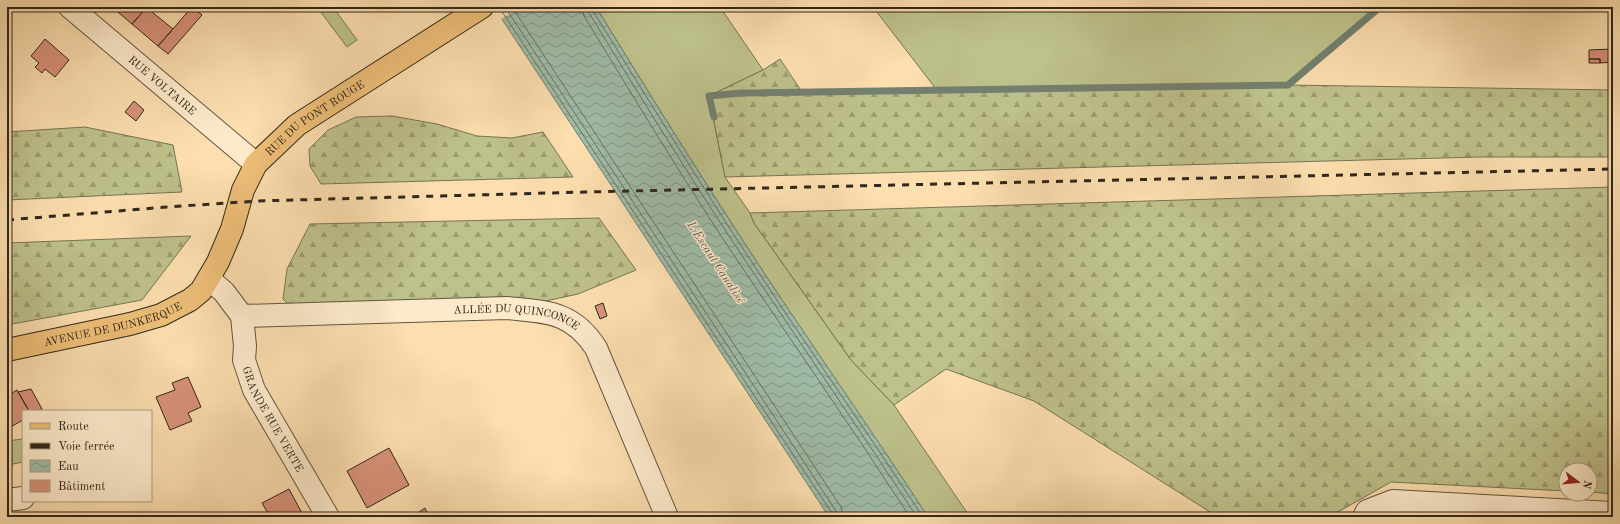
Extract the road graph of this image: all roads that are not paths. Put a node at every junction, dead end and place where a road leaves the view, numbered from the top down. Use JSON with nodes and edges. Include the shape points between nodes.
{"nodes":[{"id":1,"x":70,"y":7,"type":"edge"},
{"id":2,"x":474,"y":12,"type":"edge"},
{"id":3,"x":256,"y":164,"type":"junction"},
{"id":4,"x":209,"y":279,"type":"junction"},
{"id":5,"x":242,"y":316,"type":"junction"},
{"id":6,"x":7,"y":350,"type":"edge"},
{"id":7,"x":22,"y":498,"type":"edge"},
{"id":8,"x":7,"y":500,"type":"edge"},
{"id":9,"x":1613,"y":513,"type":"edge"},
{"id":10,"x":328,"y":517,"type":"edge"},
{"id":11,"x":667,"y":517,"type":"edge"},
{"id":12,"x":1364,"y":517,"type":"edge"}],
"edges":[{"from":1,"to":3,"type":"street","name":"RUE VOLTAIRE"},
{"from":2,"to":3,"type":"main road","name":"RUE DU PONT ROUGE","via":[[297,125]]},
{"from":3,"to":4,"type":"main road","name":"RUE DU PONT ROUGE","via":[[243,190],[232,229]]},
{"from":4,"to":5,"type":"street","via":[[224,292]]},
{"from":4,"to":6,"type":"main road","name":"AVENUE DE DUNKERQUE","via":[[190,300],[161,315]]},
{"from":5,"to":10,"type":"street","name":"GRANDE RUE VERTE","via":[[244,360],[254,390]]},
{"from":5,"to":11,"type":"street","name":"ALLÉE DU QUINCONCE","via":[[507,308],[545,312],[561,317],[587,334],[596,348]]},
{"from":7,"to":8,"type":"street"},
{"from":9,"to":12,"type":"street","via":[[1393,501],[1367,511]]}]}
